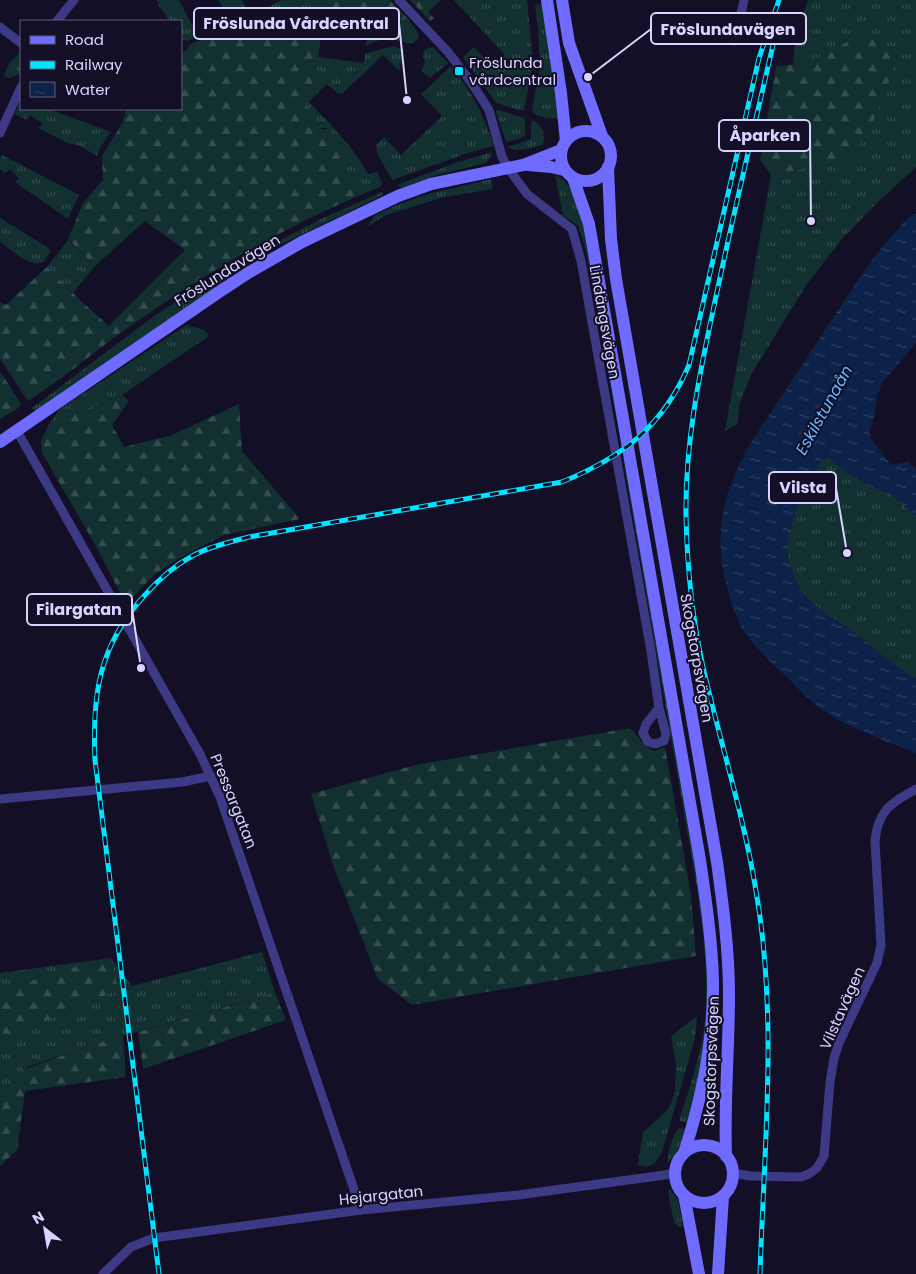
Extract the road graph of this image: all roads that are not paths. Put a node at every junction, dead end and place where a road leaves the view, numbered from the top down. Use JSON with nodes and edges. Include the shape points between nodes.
{"nodes":[{"id":1,"x":74,"y":0,"type":"edge"},
{"id":2,"x":399,"y":0,"type":"edge"},
{"id":3,"x":546,"y":0,"type":"edge"},
{"id":4,"x":562,"y":0,"type":"edge"},
{"id":5,"x":744,"y":0,"type":"edge"},
{"id":6,"x":59,"y":20,"type":"edge"},
{"id":7,"x":0,"y":27,"type":"edge"},
{"id":8,"x":20,"y":41,"type":"edge"},
{"id":9,"x":735,"y":41,"type":"dead end"},
{"id":10,"x":20,"y":89,"type":"edge"},
{"id":11,"x":0,"y":133,"type":"edge"},
{"id":12,"x":602,"y":136,"type":"junction"},
{"id":13,"x":563,"y":145,"type":"junction"},
{"id":14,"x":523,"y":165,"type":"junction"},
{"id":15,"x":608,"y":167,"type":"junction"},
{"id":16,"x":508,"y":168,"type":"junction"},
{"id":17,"x":569,"y":174,"type":"junction"},
{"id":18,"x":17,"y":431,"type":"junction"},
{"id":19,"x":0,"y":442,"type":"edge"},
{"id":20,"x":659,"y":708,"type":"dead end"},
{"id":21,"x":211,"y":776,"type":"junction"},
{"id":22,"x":916,"y":788,"type":"edge"},
{"id":23,"x":0,"y":799,"type":"edge"},
{"id":24,"x":684,"y":1153,"type":"junction"},
{"id":25,"x":726,"y":1156,"type":"junction"},
{"id":26,"x":675,"y":1172,"type":"junction"},
{"id":27,"x":733,"y":1173,"type":"junction"},
{"id":28,"x":684,"y":1195,"type":"junction"},
{"id":29,"x":723,"y":1196,"type":"junction"},
{"id":30,"x":361,"y":1210,"type":"junction"},
{"id":31,"x":103,"y":1274,"type":"edge"},
{"id":32,"x":699,"y":1274,"type":"edge"},
{"id":33,"x":718,"y":1274,"type":"edge"}],
"edges":[{"from":1,"to":6,"type":"street"},
{"from":2,"to":16,"type":"street","name":"Lindängsvägen","via":[[448,52],[471,82],[489,110]]},
{"from":3,"to":13,"type":"main road","via":[[561,93]]},
{"from":4,"to":12,"type":"main road","via":[[569,43]]},
{"from":5,"to":9,"type":"street"},
{"from":7,"to":8,"type":"street"},
{"from":10,"to":11,"type":"street"},
{"from":12,"to":13,"type":"main road","via":[[592,131],[581,131]]},
{"from":12,"to":15,"type":"main road","via":[[611,153]]},
{"from":13,"to":14,"type":"main road","name":"Fröslundavägen"},
{"from":13,"to":17,"type":"main road","via":[[561,162]]},
{"from":14,"to":16,"type":"main road","name":"Fröslundavägen"},
{"from":14,"to":17,"type":"main road","name":"Fröslundavägen","via":[[551,167]]},
{"from":15,"to":17,"type":"main road","via":[[594,180],[583,181]]},
{"from":15,"to":25,"type":"main road","name":"Skogstorpsvägen","via":[[616,279],[726,929],[729,994]]},
{"from":16,"to":18,"type":"main road","name":"Fröslundavägen","via":[[431,184],[398,196],[302,242],[197,306]]},
{"from":16,"to":20,"type":"street","name":"Lindängsvägen","via":[[527,194],[572,229],[576,242]]},
{"from":17,"to":24,"type":"main road","name":"Skogstorpsvägen","via":[[589,224],[710,933],[713,982],[709,1049],[692,1131]]},
{"from":18,"to":19,"type":"main road","name":"Fröslundavägen"},
{"from":18,"to":21,"type":"street","name":"Pressargatan"},
{"from":21,"to":23,"type":"street","via":[[182,782]]},
{"from":21,"to":30,"type":"street","name":"Pressargatan","via":[[240,852]]},
{"from":22,"to":27,"type":"street","name":"Vilstavägen","via":[[893,803],[876,827],[881,945],[877,963],[834,1058],[824,1156],[817,1168],[801,1177]]},
{"from":24,"to":25,"type":"main road","via":[[703,1145],[718,1149]]},
{"from":24,"to":26,"type":"main road"},
{"from":25,"to":27,"type":"main road"},
{"from":26,"to":28,"type":"main road","via":[[676,1184]]},
{"from":26,"to":30,"type":"street","name":"Hejargatan","via":[[518,1195]]},
{"from":27,"to":29,"type":"main road"},
{"from":28,"to":29,"type":"main road","via":[[704,1203]]},
{"from":28,"to":32,"type":"main road"},
{"from":29,"to":33,"type":"main road"},
{"from":30,"to":31,"type":"street","name":"Hejargatan","via":[[154,1238],[131,1247]]}]}
